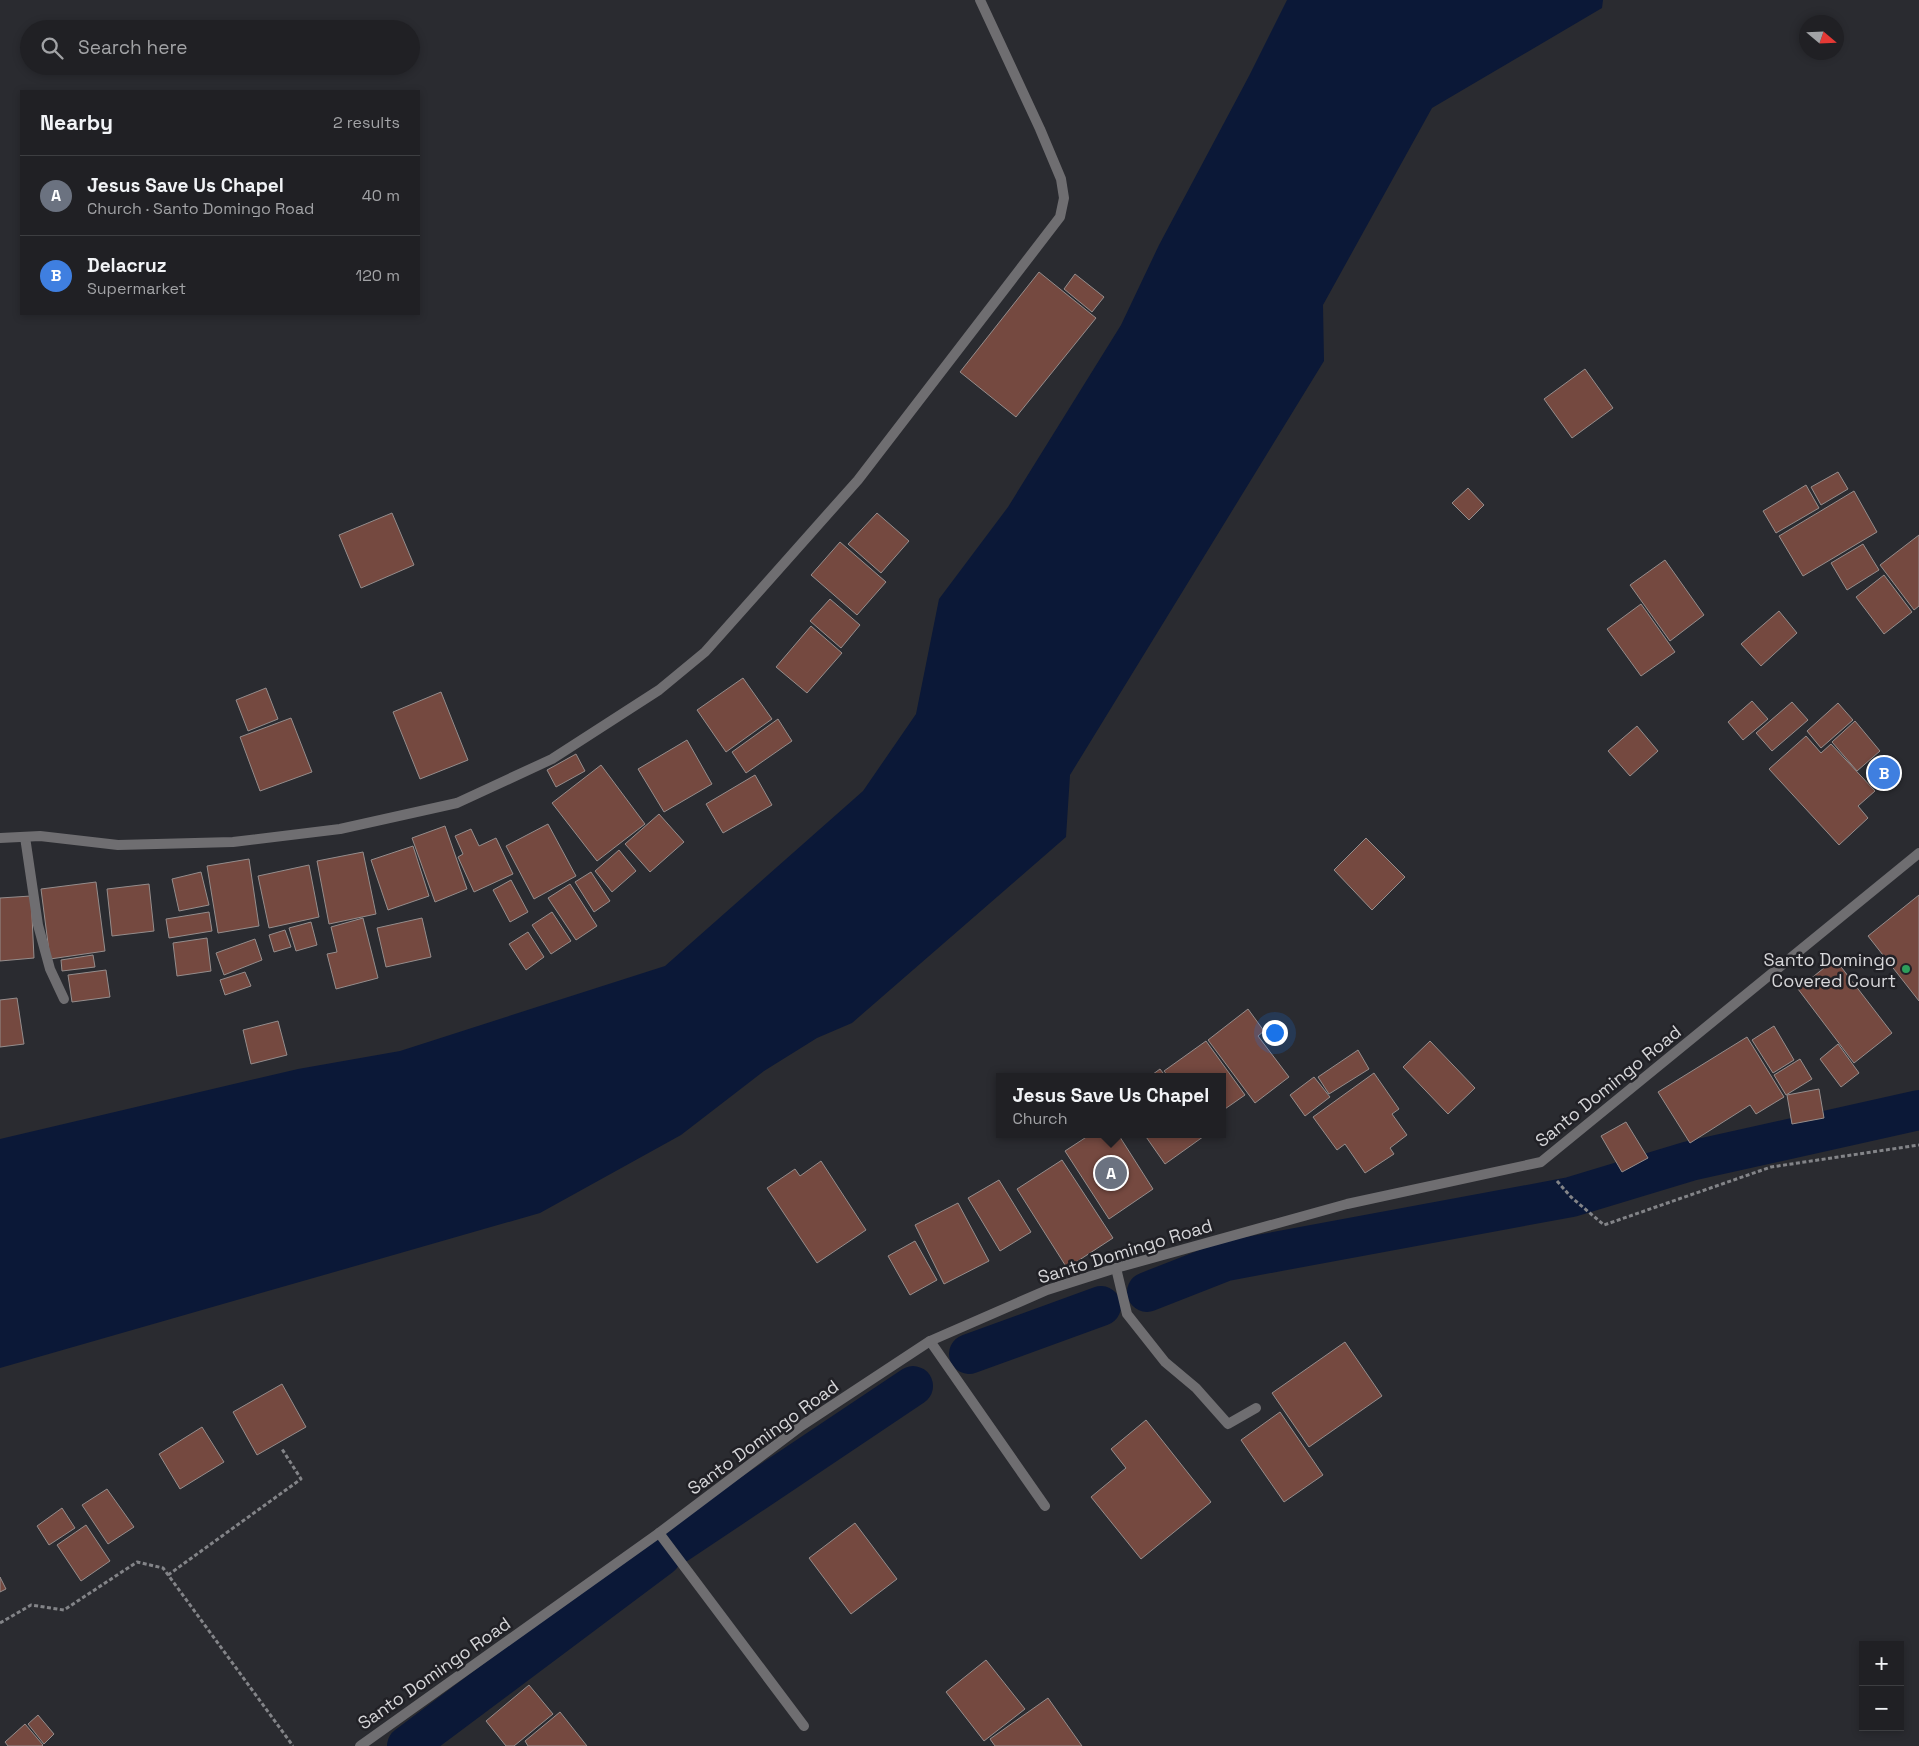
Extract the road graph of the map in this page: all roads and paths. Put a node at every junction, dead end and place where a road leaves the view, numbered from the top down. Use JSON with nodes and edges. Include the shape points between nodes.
{"nodes":[{"id":1,"x":980,"y":0,"type":"edge"},
{"id":2,"x":25,"y":837,"type":"junction"},
{"id":3,"x":0,"y":838,"type":"edge"},
{"id":4,"x":1919,"y":853,"type":"edge"},
{"id":5,"x":64,"y":999,"type":"dead end"},
{"id":6,"x":1919,"y":1145,"type":"edge"},
{"id":7,"x":1541,"y":1162,"type":"junction"},
{"id":8,"x":1116,"y":1268,"type":"junction"},
{"id":9,"x":930,"y":1341,"type":"junction"},
{"id":10,"x":1256,"y":1408,"type":"dead end"},
{"id":11,"x":282,"y":1449,"type":"dead end"},
{"id":12,"x":1045,"y":1506,"type":"dead end"},
{"id":13,"x":659,"y":1533,"type":"junction"},
{"id":14,"x":168,"y":1575,"type":"junction"},
{"id":15,"x":0,"y":1623,"type":"edge"},
{"id":16,"x":804,"y":1726,"type":"dead end"},
{"id":17,"x":293,"y":1746,"type":"edge"},
{"id":18,"x":360,"y":1746,"type":"edge"}],
"edges":[{"from":1,"to":2,"type":"street","via":[[1061,179],[1064,198],[1060,217],[858,480],[705,652],[659,690],[552,758],[458,803],[340,829],[233,842],[118,845]]},
{"from":2,"to":3,"type":"street"},
{"from":2,"to":5,"type":"street","via":[[38,925],[50,969]]},
{"from":4,"to":7,"type":"street","name":"Santo Domingo Road"},
{"from":6,"to":7,"type":"path","via":[[1771,1167],[1604,1225],[1571,1198]]},
{"from":7,"to":8,"type":"street","name":"Santo Domingo Road","via":[[1347,1204]]},
{"from":8,"to":9,"type":"street","name":"Santo Domingo Road","via":[[1047,1290]]},
{"from":8,"to":10,"type":"street","via":[[1127,1314],[1165,1362],[1196,1388],[1228,1424]]},
{"from":9,"to":12,"type":"street"},
{"from":9,"to":13,"type":"street","name":"Santo Domingo Road","via":[[801,1426]]},
{"from":11,"to":14,"type":"path","via":[[300,1479]]},
{"from":13,"to":16,"type":"street"},
{"from":13,"to":18,"type":"street","name":"Santo Domingo Road"},
{"from":14,"to":15,"type":"path","via":[[163,1568],[137,1562],[64,1610],[31,1605]]},
{"from":14,"to":17,"type":"path"}]}
